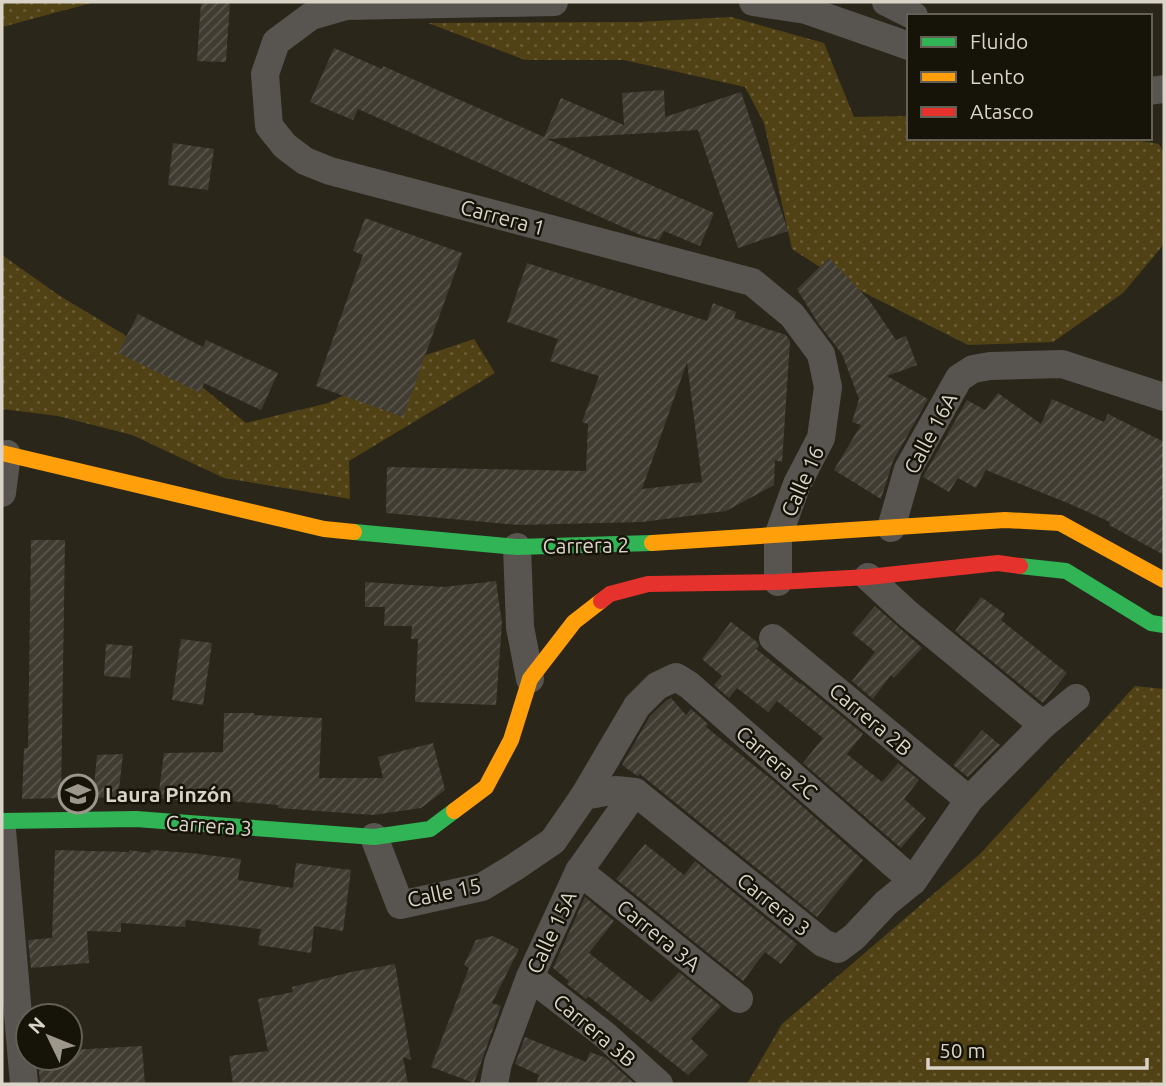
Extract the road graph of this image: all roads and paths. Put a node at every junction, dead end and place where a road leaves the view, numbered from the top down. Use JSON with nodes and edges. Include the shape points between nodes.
{"nodes":[{"id":1,"x":554,"y":2,"type":"edge"},
{"id":2,"x":753,"y":2,"type":"edge"},
{"id":3,"x":886,"y":2,"type":"edge"},
{"id":4,"x":910,"y":14,"type":"edge"},
{"id":5,"x":907,"y":45,"type":"edge"},
{"id":6,"x":752,"y":282,"type":"joint"},
{"id":7,"x":1164,"y":397,"type":"edge"},
{"id":8,"x":4,"y":453,"type":"edge"},
{"id":9,"x":2,"y":493,"type":"edge"},
{"id":10,"x":891,"y":528,"type":"junction"},
{"id":11,"x":778,"y":536,"type":"junction"},
{"id":12,"x":517,"y":547,"type":"junction"},
{"id":13,"x":868,"y":577,"type":"junction"},
{"id":14,"x":1164,"y":580,"type":"edge"},
{"id":15,"x":778,"y":582,"type":"junction"},
{"id":16,"x":1164,"y":625,"type":"edge"},
{"id":17,"x":773,"y":638,"type":"dead end"},
{"id":18,"x":530,"y":679,"type":"junction"},
{"id":19,"x":1076,"y":698,"type":"dead end"},
{"id":20,"x":638,"y":706,"type":"joint"},
{"id":21,"x":1043,"y":725,"type":"junction"},
{"id":22,"x":635,"y":792,"type":"junction"},
{"id":23,"x":584,"y":796,"type":"junction"},
{"id":24,"x":969,"y":800,"type":"junction"},
{"id":25,"x":2,"y":821,"type":"edge"},
{"id":26,"x":2,"y":830,"type":"edge"},
{"id":27,"x":374,"y":837,"type":"junction"},
{"id":28,"x":579,"y":871,"type":"junction"},
{"id":29,"x":913,"y":881,"type":"junction"},
{"id":30,"x":530,"y":977,"type":"junction"},
{"id":31,"x":739,"y":999,"type":"dead end"},
{"id":32,"x":24,"y":1084,"type":"edge"},
{"id":33,"x":494,"y":1084,"type":"edge"},
{"id":34,"x":659,"y":1084,"type":"edge"}],
"edges":[{"from":1,"to":6,"type":"street","name":"Carrera 1","via":[[346,6],[311,16],[276,42],[265,74],[269,125],[285,146],[330,171]]},
{"from":2,"to":5,"type":"street","via":[[806,10]]},
{"from":3,"to":4,"type":"street"},
{"from":6,"to":11,"type":"street","name":"Calle 16","via":[[792,315],[821,354],[828,387],[821,438]]},
{"from":7,"to":10,"type":"street","name":"Calle 16A","via":[[1062,364],[972,369],[959,378],[908,469]]},
{"from":8,"to":9,"type":"street"},
{"from":8,"to":12,"type":"main road","name":"Carrera 2","via":[[324,529]]},
{"from":10,"to":11,"type":"main road","name":"Carrera 2"},
{"from":10,"to":14,"type":"main road","name":"Carrera 2","via":[[1005,520],[1060,523]]},
{"from":11,"to":12,"type":"main road","name":"Carrera 2"},
{"from":11,"to":15,"type":"street","name":"Calle 16"},
{"from":12,"to":18,"type":"street","via":[[520,626]]},
{"from":13,"to":15,"type":"main road","name":"Carrera 2"},
{"from":13,"to":16,"type":"main road","name":"Carrera 2","via":[[998,563],[1066,571],[1151,623]]},
{"from":13,"to":21,"type":"street"},
{"from":15,"to":18,"type":"main road","name":"Carrera 2","via":[[648,584],[610,594],[575,622]]},
{"from":17,"to":24,"type":"street","name":"Carrera 2B"},
{"from":18,"to":27,"type":"main road","via":[[511,740],[486,787],[430,829]]},
{"from":19,"to":21,"type":"street"},
{"from":20,"to":23,"type":"street","name":"Calle 15"},
{"from":20,"to":29,"type":"street","name":"Carrera 2C","via":[[657,686],[676,677],[689,685]]},
{"from":21,"to":24,"type":"street"},
{"from":22,"to":23,"type":"street","via":[[615,790]]},
{"from":22,"to":28,"type":"street","name":"Calle 15A"},
{"from":22,"to":29,"type":"street","name":"Carrera 3","via":[[823,943],[838,949]]},
{"from":23,"to":27,"type":"street","name":"Calle 15","via":[[553,841],[482,887],[400,905]]},
{"from":24,"to":29,"type":"street"},
{"from":25,"to":27,"type":"main road","name":"Carrera 3","via":[[136,819]]},
{"from":26,"to":32,"type":"street"},
{"from":28,"to":30,"type":"street","name":"Calle 15A"},
{"from":28,"to":31,"type":"street","name":"Carrera 3A"},
{"from":30,"to":33,"type":"street","name":"Calle 15A"},
{"from":30,"to":34,"type":"street","name":"Carrera 3B"}]}
